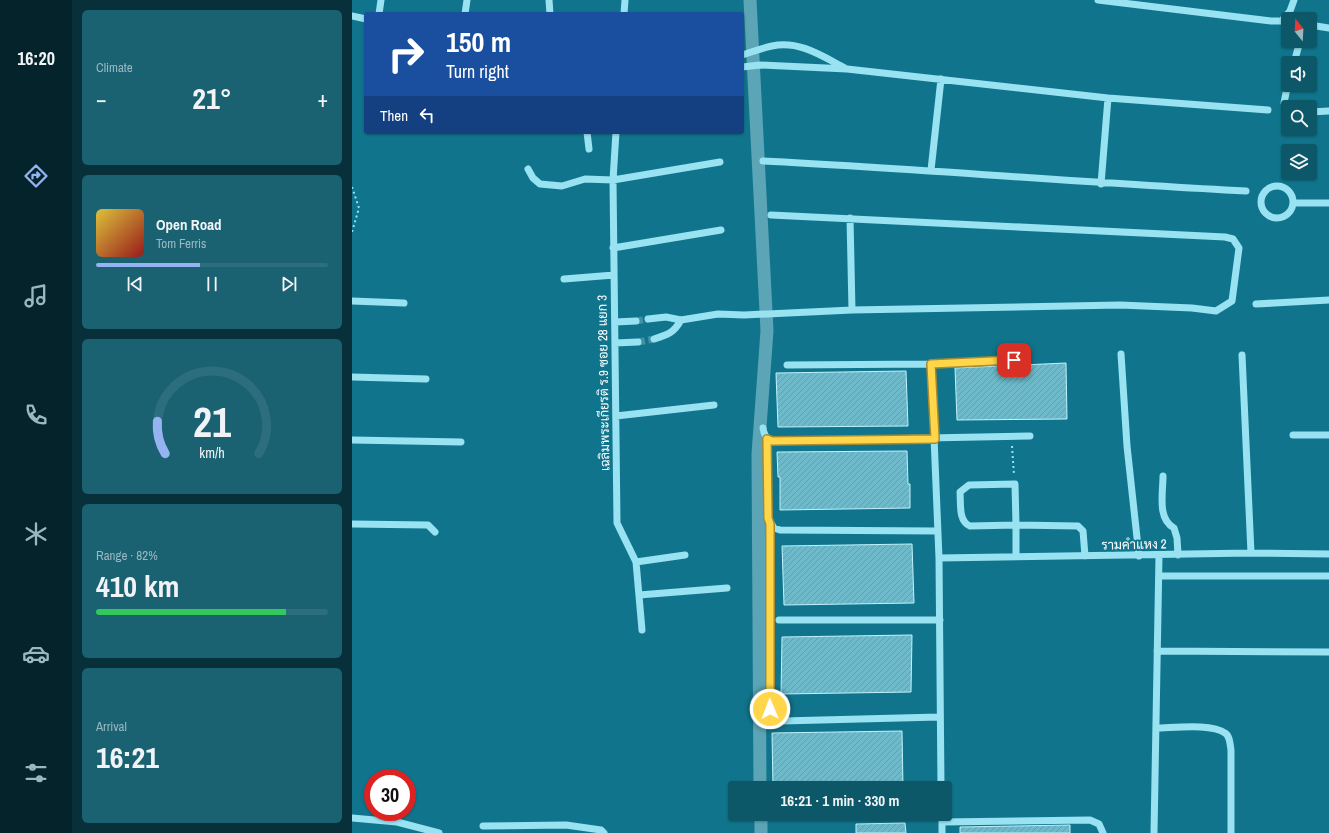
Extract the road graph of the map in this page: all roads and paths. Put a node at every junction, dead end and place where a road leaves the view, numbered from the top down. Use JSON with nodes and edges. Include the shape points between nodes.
{"nodes":[{"id":1,"x":381,"y":0,"type":"edge"},
{"id":2,"x":467,"y":0,"type":"edge"},
{"id":3,"x":548,"y":0,"type":"edge"},
{"id":4,"x":625,"y":0,"type":"edge"},
{"id":5,"x":1098,"y":0,"type":"edge"},
{"id":6,"x":1294,"y":0,"type":"edge"},
{"id":7,"x":379,"y":12,"type":"edge"},
{"id":8,"x":465,"y":12,"type":"edge"},
{"id":9,"x":550,"y":12,"type":"edge"},
{"id":10,"x":624,"y":12,"type":"edge"},
{"id":11,"x":1289,"y":12,"type":"edge"},
{"id":12,"x":352,"y":16,"type":"edge"},
{"id":13,"x":364,"y":19,"type":"edge"},
{"id":14,"x":1281,"y":20,"type":"edge"},
{"id":15,"x":1317,"y":26,"type":"edge"},
{"id":16,"x":1329,"y":28,"type":"edge"},
{"id":17,"x":744,"y":54,"type":"edge"},
{"id":18,"x":744,"y":67,"type":"edge"},
{"id":19,"x":847,"y":69,"type":"junction"},
{"id":20,"x":941,"y":79,"type":"junction"},
{"id":21,"x":1108,"y":98,"type":"junction"},
{"id":22,"x":1268,"y":110,"type":"dead end"},
{"id":23,"x":1329,"y":111,"type":"edge"},
{"id":24,"x":1317,"y":112,"type":"edge"},
{"id":25,"x":587,"y":134,"type":"edge"},
{"id":26,"x":616,"y":134,"type":"edge"},
{"id":27,"x":590,"y":149,"type":"dead end"},
{"id":28,"x":763,"y":161,"type":"dead end"},
{"id":29,"x":720,"y":162,"type":"dead end"},
{"id":30,"x":528,"y":169,"type":"dead end"},
{"id":31,"x":931,"y":170,"type":"junction"},
{"id":32,"x":613,"y":180,"type":"junction"},
{"id":33,"x":1101,"y":184,"type":"junction"},
{"id":34,"x":352,"y":187,"type":"edge"},
{"id":35,"x":1246,"y":191,"type":"dead end"},
{"id":36,"x":1293,"y":203,"type":"junction"},
{"id":37,"x":1329,"y":203,"type":"edge"},
{"id":38,"x":771,"y":215,"type":"dead end"},
{"id":39,"x":850,"y":218,"type":"junction"},
{"id":40,"x":721,"y":230,"type":"dead end"},
{"id":41,"x":352,"y":232,"type":"edge"},
{"id":42,"x":613,"y":248,"type":"junction"},
{"id":43,"x":614,"y":275,"type":"junction"},
{"id":44,"x":564,"y":278,"type":"dead end"},
{"id":45,"x":1329,"y":300,"type":"edge"},
{"id":46,"x":352,"y":301,"type":"edge"},
{"id":47,"x":404,"y":303,"type":"dead end"},
{"id":48,"x":1256,"y":304,"type":"dead end"},
{"id":49,"x":852,"y":310,"type":"junction"},
{"id":50,"x":648,"y":319,"type":"tunnel mouth"},
{"id":51,"x":681,"y":320,"type":"junction"},
{"id":52,"x":636,"y":321,"type":"tunnel mouth"},
{"id":53,"x":614,"y":322,"type":"junction"},
{"id":54,"x":654,"y":339,"type":"tunnel mouth"},
{"id":55,"x":638,"y":342,"type":"tunnel mouth"},
{"id":56,"x":615,"y":343,"type":"junction"},
{"id":57,"x":1121,"y":354,"type":"dead end"},
{"id":58,"x":1242,"y":355,"type":"dead end"},
{"id":59,"x":1014,"y":360,"type":"dead end"},
{"id":60,"x":931,"y":364,"type":"junction"},
{"id":61,"x":787,"y":365,"type":"dead end"},
{"id":62,"x":352,"y":378,"type":"edge"},
{"id":63,"x":426,"y":379,"type":"dead end"},
{"id":64,"x":714,"y":405,"type":"dead end"},
{"id":65,"x":616,"y":416,"type":"junction"},
{"id":66,"x":763,"y":428,"type":"dead end"},
{"id":67,"x":1293,"y":435,"type":"dead end"},
{"id":68,"x":1329,"y":435,"type":"edge"},
{"id":69,"x":1011,"y":436,"type":"junction"},
{"id":70,"x":1030,"y":436,"type":"dead end"},
{"id":71,"x":767,"y":439,"type":"junction"},
{"id":72,"x":935,"y":439,"type":"junction"},
{"id":73,"x":352,"y":440,"type":"edge"},
{"id":74,"x":461,"y":442,"type":"dead end"},
{"id":75,"x":1014,"y":466,"type":"dead end"},
{"id":76,"x":1163,"y":476,"type":"dead end"},
{"id":77,"x":352,"y":524,"type":"edge"},
{"id":78,"x":770,"y":524,"type":"junction"},
{"id":79,"x":1016,"y":525,"type":"junction"},
{"id":80,"x":937,"y":531,"type":"junction"},
{"id":81,"x":435,"y":532,"type":"dead end"},
{"id":82,"x":1251,"y":553,"type":"junction"},
{"id":83,"x":1329,"y":554,"type":"edge"},
{"id":84,"x":685,"y":555,"type":"dead end"},
{"id":85,"x":1178,"y":555,"type":"junction"},
{"id":86,"x":1085,"y":556,"type":"junction"},
{"id":87,"x":1139,"y":556,"type":"junction"},
{"id":88,"x":1159,"y":556,"type":"junction"},
{"id":89,"x":1016,"y":557,"type":"junction"},
{"id":90,"x":939,"y":558,"type":"junction"},
{"id":91,"x":636,"y":562,"type":"junction"},
{"id":92,"x":1159,"y":576,"type":"junction"},
{"id":93,"x":1329,"y":576,"type":"edge"},
{"id":94,"x":727,"y":588,"type":"dead end"},
{"id":95,"x":639,"y":595,"type":"junction"},
{"id":96,"x":779,"y":620,"type":"dead end"},
{"id":97,"x":940,"y":620,"type":"junction"},
{"id":98,"x":642,"y":630,"type":"dead end"},
{"id":99,"x":1157,"y":651,"type":"junction"},
{"id":100,"x":1329,"y":652,"type":"edge"},
{"id":101,"x":939,"y":717,"type":"junction"},
{"id":102,"x":1156,"y":728,"type":"junction"},
{"id":103,"x":941,"y":781,"type":"edge"},
{"id":104,"x":352,"y":818,"type":"edge"},
{"id":105,"x":942,"y":822,"type":"joint"},
{"id":106,"x":483,"y":826,"type":"dead end"},
{"id":107,"x":439,"y":833,"type":"edge"},
{"id":108,"x":604,"y":833,"type":"edge"},
{"id":109,"x":942,"y":833,"type":"edge"},
{"id":110,"x":1103,"y":833,"type":"edge"},
{"id":111,"x":1154,"y":833,"type":"edge"},
{"id":112,"x":1231,"y":833,"type":"edge"}],
"edges":[{"from":1,"to":7,"type":"street"},
{"from":2,"to":8,"type":"street"},
{"from":3,"to":9,"type":"street"},
{"from":4,"to":10,"type":"street"},
{"from":5,"to":14,"type":"street"},
{"from":6,"to":11,"type":"street"},
{"from":12,"to":13,"type":"street"},
{"from":15,"to":16,"type":"street"},
{"from":17,"to":19,"type":"street","via":[[771,46],[788,44],[816,52]]},
{"from":18,"to":19,"type":"street","via":[[760,65]]},
{"from":19,"to":20,"type":"street"},
{"from":20,"to":21,"type":"street"},
{"from":20,"to":31,"type":"street"},
{"from":21,"to":22,"type":"street"},
{"from":21,"to":33,"type":"street"},
{"from":23,"to":24,"type":"street"},
{"from":25,"to":27,"type":"street"},
{"from":26,"to":32,"type":"street","name":"เฉลิมพระเกียรติ ร.9 ซอย 28 แยก 3"},
{"from":28,"to":31,"type":"street"},
{"from":29,"to":32,"type":"street"},
{"from":30,"to":32,"type":"street","via":[[540,184],[562,186],[585,179]]},
{"from":31,"to":33,"type":"street"},
{"from":32,"to":42,"type":"street","name":"เฉลิมพระเกียรติ ร.9 ซอย 28 แยก 3"},
{"from":33,"to":35,"type":"street"},
{"from":34,"to":41,"type":"path","via":[[359,208]]},
{"from":36,"to":36,"type":"street","via":[[1291,193],[1277,186],[1266,190],[1260,199],[1262,210],[1275,218],[1285,216]]},
{"from":36,"to":37,"type":"street"},
{"from":38,"to":39,"type":"street"},
{"from":39,"to":49,"type":"street"},
{"from":39,"to":49,"type":"street","via":[[1225,237],[1233,239],[1239,248],[1232,301],[1216,311],[1120,305]]},
{"from":40,"to":42,"type":"street"},
{"from":42,"to":43,"type":"street","name":"เฉลิมพระเกียรติ ร.9 ซอย 28 แยก 3"},
{"from":43,"to":44,"type":"street"},
{"from":43,"to":53,"type":"street","name":"เฉลิมพระเกียรติ ร.9 ซอย 28 แยก 3"},
{"from":45,"to":48,"type":"street"},
{"from":46,"to":47,"type":"street"},
{"from":49,"to":51,"type":"street","via":[[718,314]]},
{"from":50,"to":51,"type":"street","via":[[666,317]]},
{"from":51,"to":54,"type":"street","via":[[669,335]]},
{"from":52,"to":53,"type":"street"},
{"from":53,"to":56,"type":"street","name":"เฉลิมพระเกียรติ ร.9 ซอย 28 แยก 3"},
{"from":55,"to":56,"type":"street"},
{"from":56,"to":65,"type":"street","name":"เฉลิมพระเกียรติ ร.9 ซอย 28 แยก 3"},
{"from":57,"to":87,"type":"street","via":[[1127,446]]},
{"from":58,"to":82,"type":"street"},
{"from":59,"to":60,"type":"street"},
{"from":60,"to":61,"type":"street"},
{"from":60,"to":72,"type":"street"},
{"from":62,"to":63,"type":"street"},
{"from":64,"to":65,"type":"street"},
{"from":65,"to":91,"type":"street","name":"เฉลิมพระเกียรติ ร.9 ซอย 28 แยก 3","via":[[617,523]]},
{"from":66,"to":71,"type":"street"},
{"from":67,"to":68,"type":"street"},
{"from":69,"to":70,"type":"street"},
{"from":69,"to":72,"type":"street"},
{"from":69,"to":75,"type":"path"},
{"from":71,"to":72,"type":"street"},
{"from":71,"to":78,"type":"street"},
{"from":72,"to":80,"type":"street"},
{"from":73,"to":74,"type":"street"},
{"from":76,"to":85,"type":"street","via":[[1164,518],[1168,525],[1174,528]]},
{"from":77,"to":81,"type":"street","via":[[428,525]]},
{"from":78,"to":80,"type":"street","via":[[780,530]]},
{"from":78,"to":101,"type":"street","via":[[772,715],[782,721]]},
{"from":79,"to":79,"type":"street","via":[[966,525],[961,517],[962,489],[969,485],[1015,484]]},
{"from":79,"to":86,"type":"street","via":[[1078,526],[1083,531]]},
{"from":79,"to":89,"type":"street"},
{"from":80,"to":90,"type":"street"},
{"from":82,"to":83,"type":"street","name":"รามคำแหง 2"},
{"from":82,"to":85,"type":"street","name":"รามคำแหง 2"},
{"from":84,"to":91,"type":"street"},
{"from":85,"to":88,"type":"street","name":"รามคำแหง 2"},
{"from":86,"to":87,"type":"street","name":"รามคำแหง 2"},
{"from":86,"to":89,"type":"street","name":"รามคำแหง 2"},
{"from":87,"to":88,"type":"street","name":"รามคำแหง 2"},
{"from":88,"to":92,"type":"street"},
{"from":89,"to":90,"type":"street","name":"รามคำแหง 2"},
{"from":90,"to":97,"type":"street"},
{"from":91,"to":95,"type":"street","name":"เฉลิมพระเกียรติ ร.9 ซอย 28 แยก 3"},
{"from":92,"to":93,"type":"street"},
{"from":92,"to":99,"type":"street"},
{"from":94,"to":95,"type":"street"},
{"from":95,"to":98,"type":"street","name":"เฉลิมพระเกียรติ ร.9 ซอย 28 แยก 3"},
{"from":96,"to":97,"type":"street"},
{"from":97,"to":101,"type":"street"},
{"from":99,"to":100,"type":"street"},
{"from":99,"to":102,"type":"street"},
{"from":101,"to":103,"type":"street"},
{"from":102,"to":111,"type":"street"},
{"from":102,"to":112,"type":"street","via":[[1212,728],[1224,732],[1229,737]]},
{"from":104,"to":107,"type":"street","via":[[397,822]]},
{"from":105,"to":109,"type":"street"},
{"from":105,"to":110,"type":"street","via":[[1090,820],[1099,824]]},
{"from":106,"to":108,"type":"street","via":[[566,825],[601,830]]}]}
